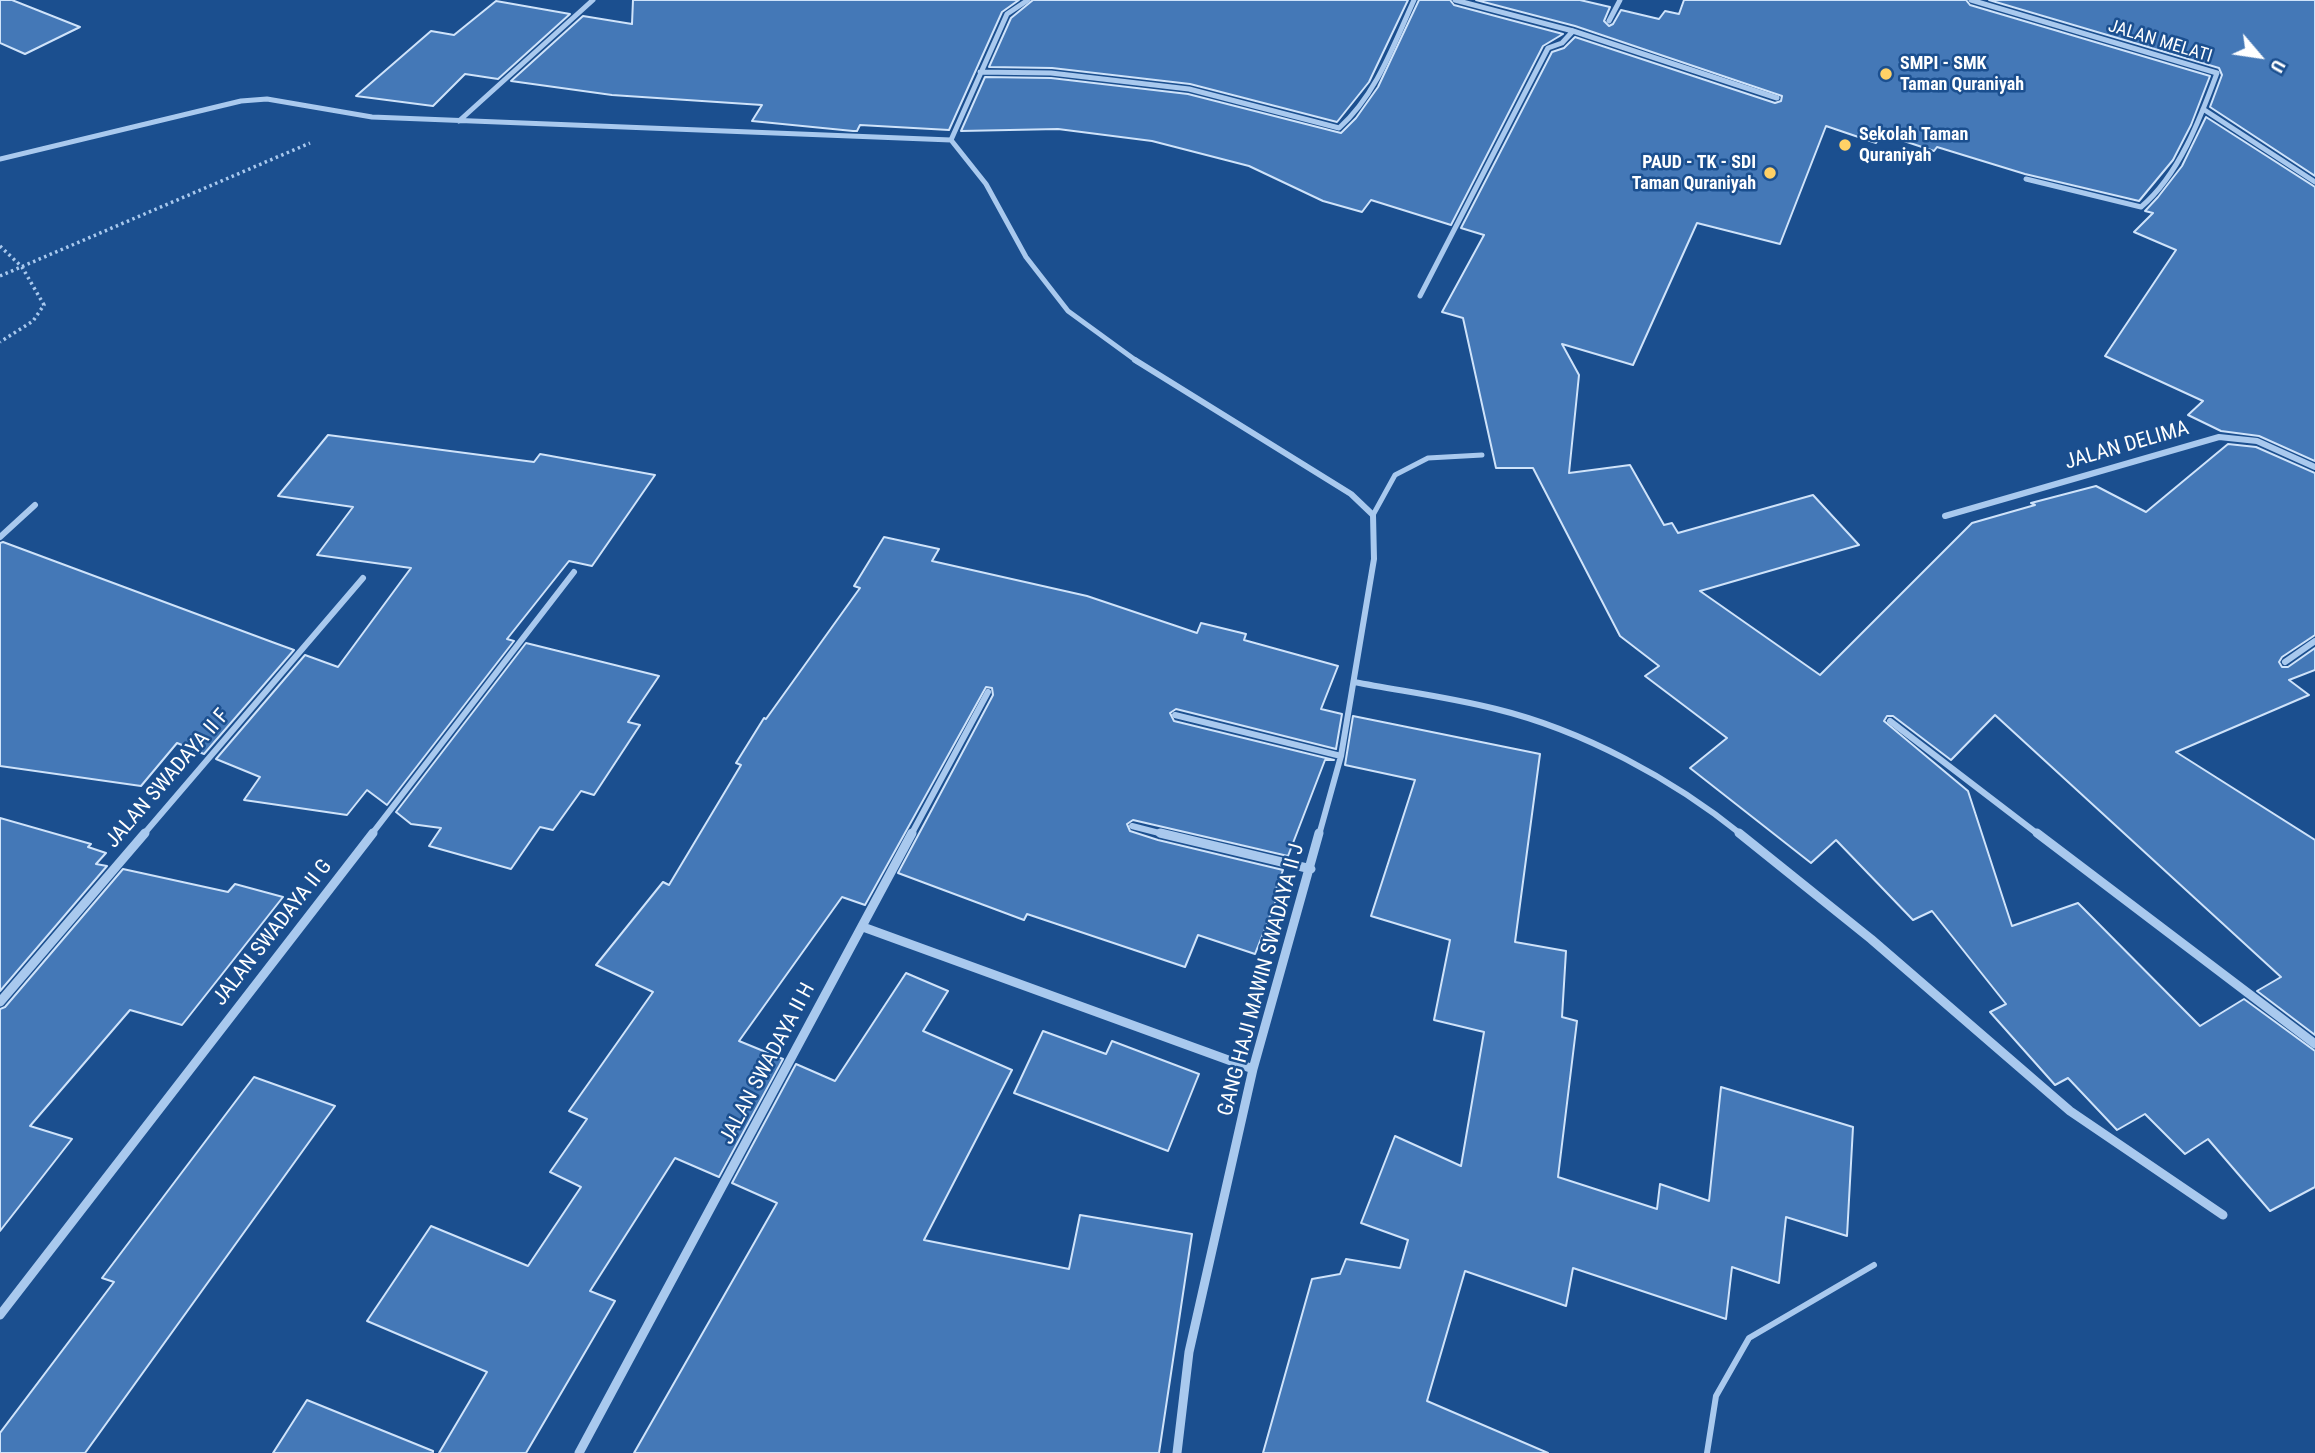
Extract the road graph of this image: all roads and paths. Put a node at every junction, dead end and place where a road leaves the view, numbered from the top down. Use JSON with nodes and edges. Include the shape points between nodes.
{"nodes":[{"id":1,"x":593,"y":0,"type":"edge"},
{"id":2,"x":1027,"y":0,"type":"edge"},
{"id":3,"x":1414,"y":0,"type":"edge"},
{"id":4,"x":1455,"y":0,"type":"edge"},
{"id":5,"x":1620,"y":0,"type":"edge"},
{"id":6,"x":1971,"y":0,"type":"edge"},
{"id":7,"x":1609,"y":20,"type":"dead end"},
{"id":8,"x":1573,"y":31,"type":"junction"},
{"id":9,"x":980,"y":72,"type":"junction"},
{"id":10,"x":1777,"y":98,"type":"dead end"},
{"id":11,"x":2203,"y":109,"type":"junction"},
{"id":12,"x":372,"y":117,"type":"junction"},
{"id":13,"x":459,"y":121,"type":"junction"},
{"id":14,"x":951,"y":140,"type":"junction"},
{"id":15,"x":0,"y":159,"type":"edge"},
{"id":16,"x":2026,"y":179,"type":"dead end"},
{"id":17,"x":2315,"y":182,"type":"edge"},
{"id":18,"x":0,"y":246,"type":"edge"},
{"id":19,"x":22,"y":267,"type":"junction"},
{"id":20,"x":0,"y":276,"type":"edge"},
{"id":21,"x":1420,"y":296,"type":"dead end"},
{"id":22,"x":0,"y":342,"type":"edge"},
{"id":23,"x":1482,"y":455,"type":"dead end"},
{"id":24,"x":2315,"y":467,"type":"edge"},
{"id":25,"x":35,"y":505,"type":"dead end"},
{"id":26,"x":1373,"y":514,"type":"junction"},
{"id":27,"x":1945,"y":516,"type":"dead end"},
{"id":28,"x":0,"y":537,"type":"edge"},
{"id":29,"x":574,"y":572,"type":"dead end"},
{"id":30,"x":363,"y":578,"type":"dead end"},
{"id":31,"x":2315,"y":641,"type":"edge"},
{"id":32,"x":2285,"y":662,"type":"dead end"},
{"id":33,"x":1354,"y":682,"type":"junction"},
{"id":34,"x":988,"y":692,"type":"dead end"},
{"id":35,"x":1175,"y":715,"type":"dead end"},
{"id":36,"x":1890,"y":721,"type":"dead end"},
{"id":37,"x":1341,"y":756,"type":"junction"},
{"id":38,"x":1132,"y":826,"type":"dead end"},
{"id":39,"x":1311,"y":869,"type":"junction"},
{"id":40,"x":863,"y":927,"type":"junction"},
{"id":41,"x":0,"y":1002,"type":"edge"},
{"id":42,"x":2315,"y":1044,"type":"edge"},
{"id":43,"x":1253,"y":1069,"type":"junction"},
{"id":44,"x":2223,"y":1215,"type":"dead end"},
{"id":45,"x":1874,"y":1265,"type":"dead end"},
{"id":46,"x":0,"y":1315,"type":"edge"},
{"id":47,"x":579,"y":1453,"type":"edge"},
{"id":48,"x":1177,"y":1453,"type":"edge"},
{"id":49,"x":1707,"y":1453,"type":"edge"}],
"edges":[{"from":1,"to":13,"type":"street"},
{"from":2,"to":9,"type":"street","via":[[1007,14]]},
{"from":3,"to":9,"type":"street","via":[[1382,69],[1349,121],[1339,128],[1189,89],[1051,74]]},
{"from":4,"to":8,"type":"street"},
{"from":5,"to":7,"type":"street"},
{"from":6,"to":11,"type":"street","name":"JALAN MELATI","via":[[2214,71],[2217,74]]},
{"from":8,"to":10,"type":"street"},
{"from":8,"to":21,"type":"street","via":[[1562,43],[1548,48]]},
{"from":9,"to":14,"type":"street"},
{"from":11,"to":16,"type":"street","via":[[2155,195],[2141,207]]},
{"from":11,"to":17,"type":"street"},
{"from":12,"to":13,"type":"street"},
{"from":12,"to":15,"type":"street","via":[[267,100],[241,101]]},
{"from":12,"to":19,"type":"path"},
{"from":13,"to":14,"type":"street"},
{"from":14,"to":26,"type":"street","via":[[986,184],[1026,257],[1068,311],[1122,352],[1352,494]]},
{"from":18,"to":19,"type":"path"},
{"from":19,"to":20,"type":"path"},
{"from":19,"to":22,"type":"path","via":[[44,304],[33,321]]},
{"from":23,"to":26,"type":"lane","via":[[1428,458],[1395,475]]},
{"from":24,"to":27,"type":"street","name":"JALAN DELIMA","via":[[2260,440],[2234,436]]},
{"from":25,"to":28,"type":"street"},
{"from":26,"to":33,"type":"street","name":"GANG HAJI MAWIN SWADAYA II J","via":[[1374,559]]},
{"from":29,"to":46,"type":"street","name":"JALAN SWADAYA II G"},
{"from":30,"to":41,"type":"street","name":"JALAN SWADAYA II F"},
{"from":31,"to":32,"type":"street"},
{"from":33,"to":37,"type":"street","name":"GANG HAJI MAWIN SWADAYA II J"},
{"from":33,"to":44,"type":"street","via":[[1497,709],[1588,740],[1705,805],[1871,939],[2070,1111]]},
{"from":34,"to":40,"type":"street","name":"JALAN SWADAYA II H"},
{"from":35,"to":37,"type":"street"},
{"from":36,"to":42,"type":"street"},
{"from":37,"to":39,"type":"street","name":"GANG HAJI MAWIN SWADAYA II J"},
{"from":38,"to":39,"type":"street"},
{"from":39,"to":43,"type":"street","name":"GANG HAJI MAWIN SWADAYA II J"},
{"from":40,"to":43,"type":"street"},
{"from":40,"to":47,"type":"street","name":"JALAN SWADAYA II H"},
{"from":43,"to":48,"type":"street","name":"GANG HAJI MAWIN SWADAYA II J","via":[[1189,1352]]},
{"from":45,"to":49,"type":"lane","via":[[1749,1338],[1716,1396]]}]}
